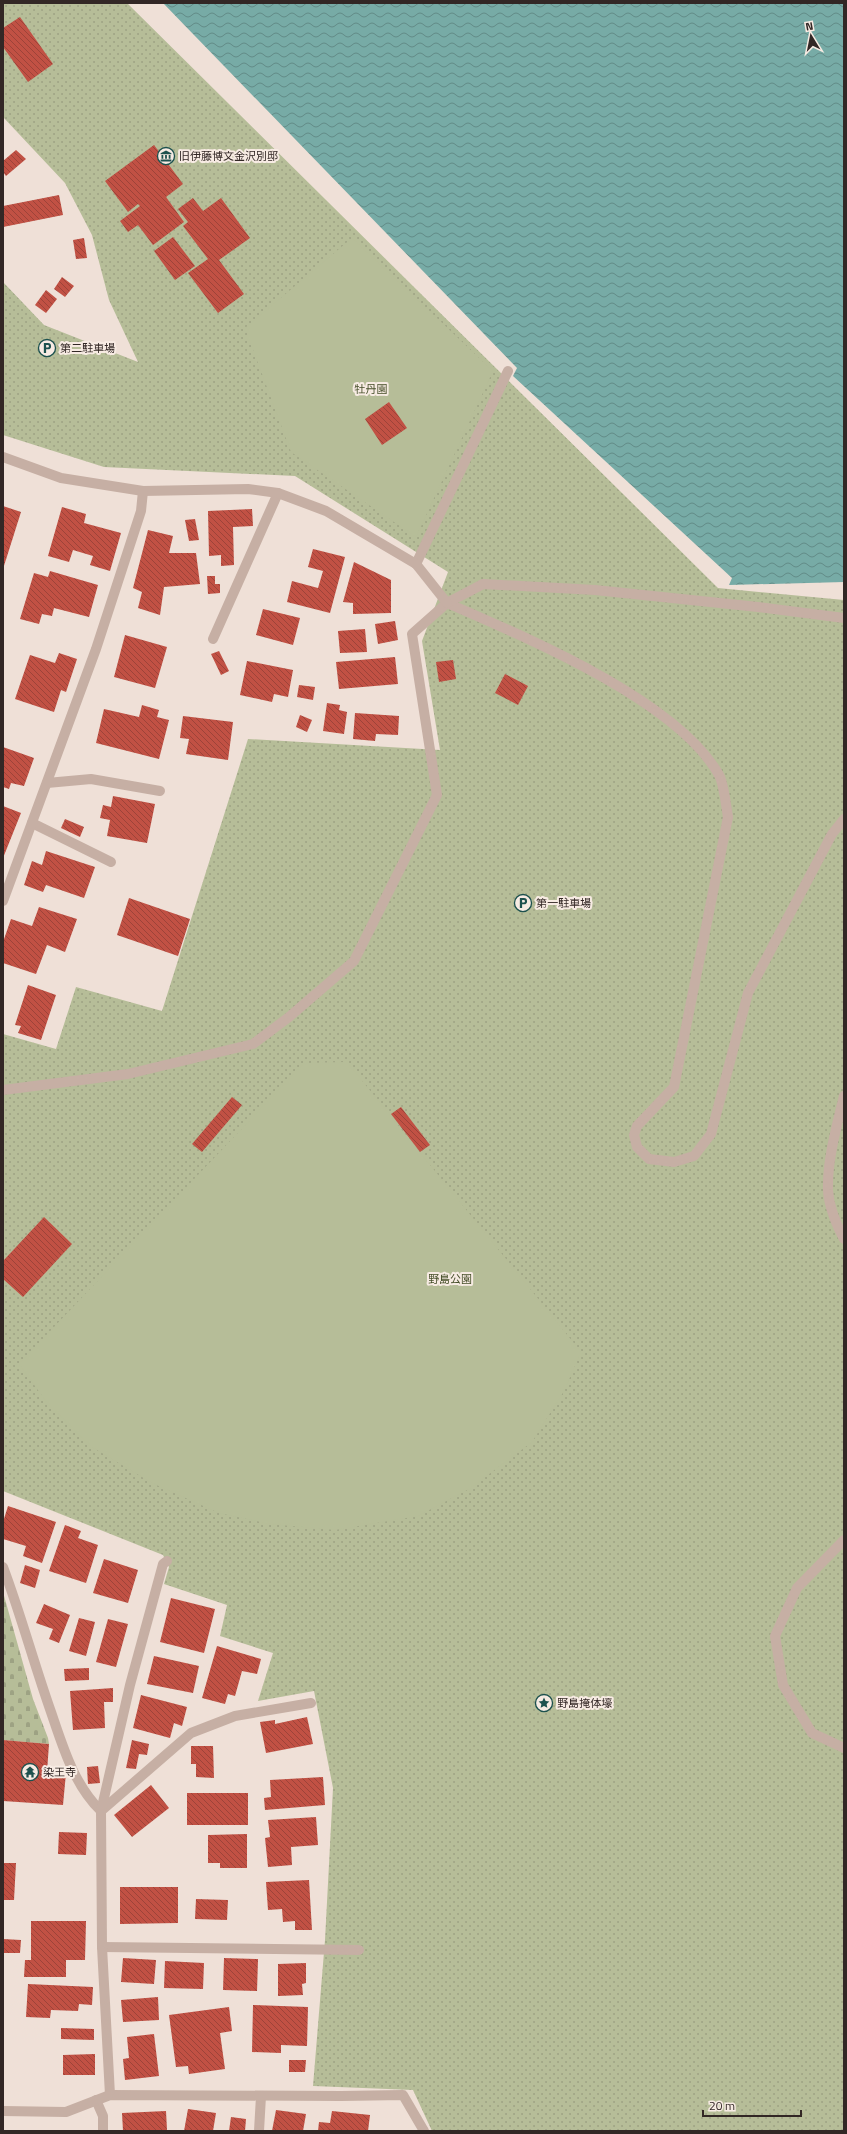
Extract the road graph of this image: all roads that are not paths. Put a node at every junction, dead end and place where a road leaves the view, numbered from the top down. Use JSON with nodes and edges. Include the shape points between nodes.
{"nodes":[{"id":1,"x":508,"y":371,"type":"dead end"},
{"id":2,"x":3,"y":457,"type":"edge"},
{"id":3,"x":143,"y":491,"type":"junction"},
{"id":4,"x":278,"y":494,"type":"junction"},
{"id":5,"x":416,"y":564,"type":"junction"},
{"id":6,"x":447,"y":603,"type":"junction"},
{"id":7,"x":844,"y":618,"type":"edge"},
{"id":8,"x":213,"y":640,"type":"dead end"},
{"id":9,"x":47,"y":783,"type":"junction"},
{"id":10,"x":160,"y":791,"type":"dead end"},
{"id":11,"x":844,"y":819,"type":"edge"},
{"id":12,"x":32,"y":823,"type":"junction"},
{"id":13,"x":111,"y":862,"type":"dead end"},
{"id":14,"x":3,"y":901,"type":"edge"},
{"id":15,"x":3,"y":1090,"type":"edge"},
{"id":16,"x":844,"y":1096,"type":"edge"},
{"id":17,"x":844,"y":1239,"type":"edge"},
{"id":18,"x":844,"y":1540,"type":"edge"},
{"id":19,"x":167,"y":1560,"type":"dead end"},
{"id":20,"x":3,"y":1567,"type":"edge"},
{"id":21,"x":312,"y":1703,"type":"dead end"},
{"id":22,"x":844,"y":1748,"type":"edge"},
{"id":23,"x":101,"y":1811,"type":"junction"},
{"id":24,"x":102,"y":1947,"type":"junction"},
{"id":25,"x":359,"y":1950,"type":"dead end"},
{"id":26,"x":110,"y":2094,"type":"junction"},
{"id":27,"x":261,"y":2096,"type":"junction"},
{"id":28,"x":96,"y":2100,"type":"junction"},
{"id":29,"x":3,"y":2111,"type":"edge"},
{"id":30,"x":103,"y":2131,"type":"edge"},
{"id":31,"x":259,"y":2131,"type":"edge"},
{"id":32,"x":424,"y":2131,"type":"edge"}],
"edges":[{"from":1,"to":5,"type":"street"},
{"from":2,"to":3,"type":"street","via":[[61,478]]},
{"from":3,"to":4,"type":"street","via":[[248,489]]},
{"from":3,"to":9,"type":"street","via":[[141,512],[96,649]]},
{"from":4,"to":5,"type":"street","via":[[326,511]]},
{"from":4,"to":8,"type":"street"},
{"from":5,"to":6,"type":"street"},
{"from":6,"to":7,"type":"street","via":[[483,584],[595,590]]},
{"from":6,"to":11,"type":"street","via":[[527,638],[662,714],[696,745],[720,776],[728,817],[674,1087],[637,1126],[634,1135],[637,1147],[649,1158],[674,1162],[694,1156],[711,1134],[748,993],[832,834]]},
{"from":6,"to":15,"type":"street","via":[[412,634],[437,796],[354,961],[252,1044],[128,1074]]},
{"from":9,"to":10,"type":"street","via":[[91,779]]},
{"from":9,"to":12,"type":"street"},
{"from":12,"to":13,"type":"street"},
{"from":12,"to":14,"type":"street"},
{"from":16,"to":17,"type":"street","via":[[833,1144],[828,1190],[835,1223]]},
{"from":18,"to":22,"type":"street","via":[[797,1588],[775,1636],[783,1685],[812,1733]]},
{"from":19,"to":23,"type":"street","via":[[163,1564],[130,1685]]},
{"from":20,"to":23,"type":"street","via":[[70,1766],[89,1799]]},
{"from":21,"to":23,"type":"street","via":[[235,1716],[191,1733]]},
{"from":23,"to":24,"type":"street"},
{"from":24,"to":25,"type":"street"},
{"from":24,"to":26,"type":"street"},
{"from":26,"to":27,"type":"street"},
{"from":26,"to":28,"type":"street"},
{"from":27,"to":31,"type":"street"},
{"from":27,"to":32,"type":"street","via":[[403,2095]]},
{"from":28,"to":29,"type":"street","via":[[66,2112]]},
{"from":28,"to":30,"type":"street","via":[[103,2116]]}]}
